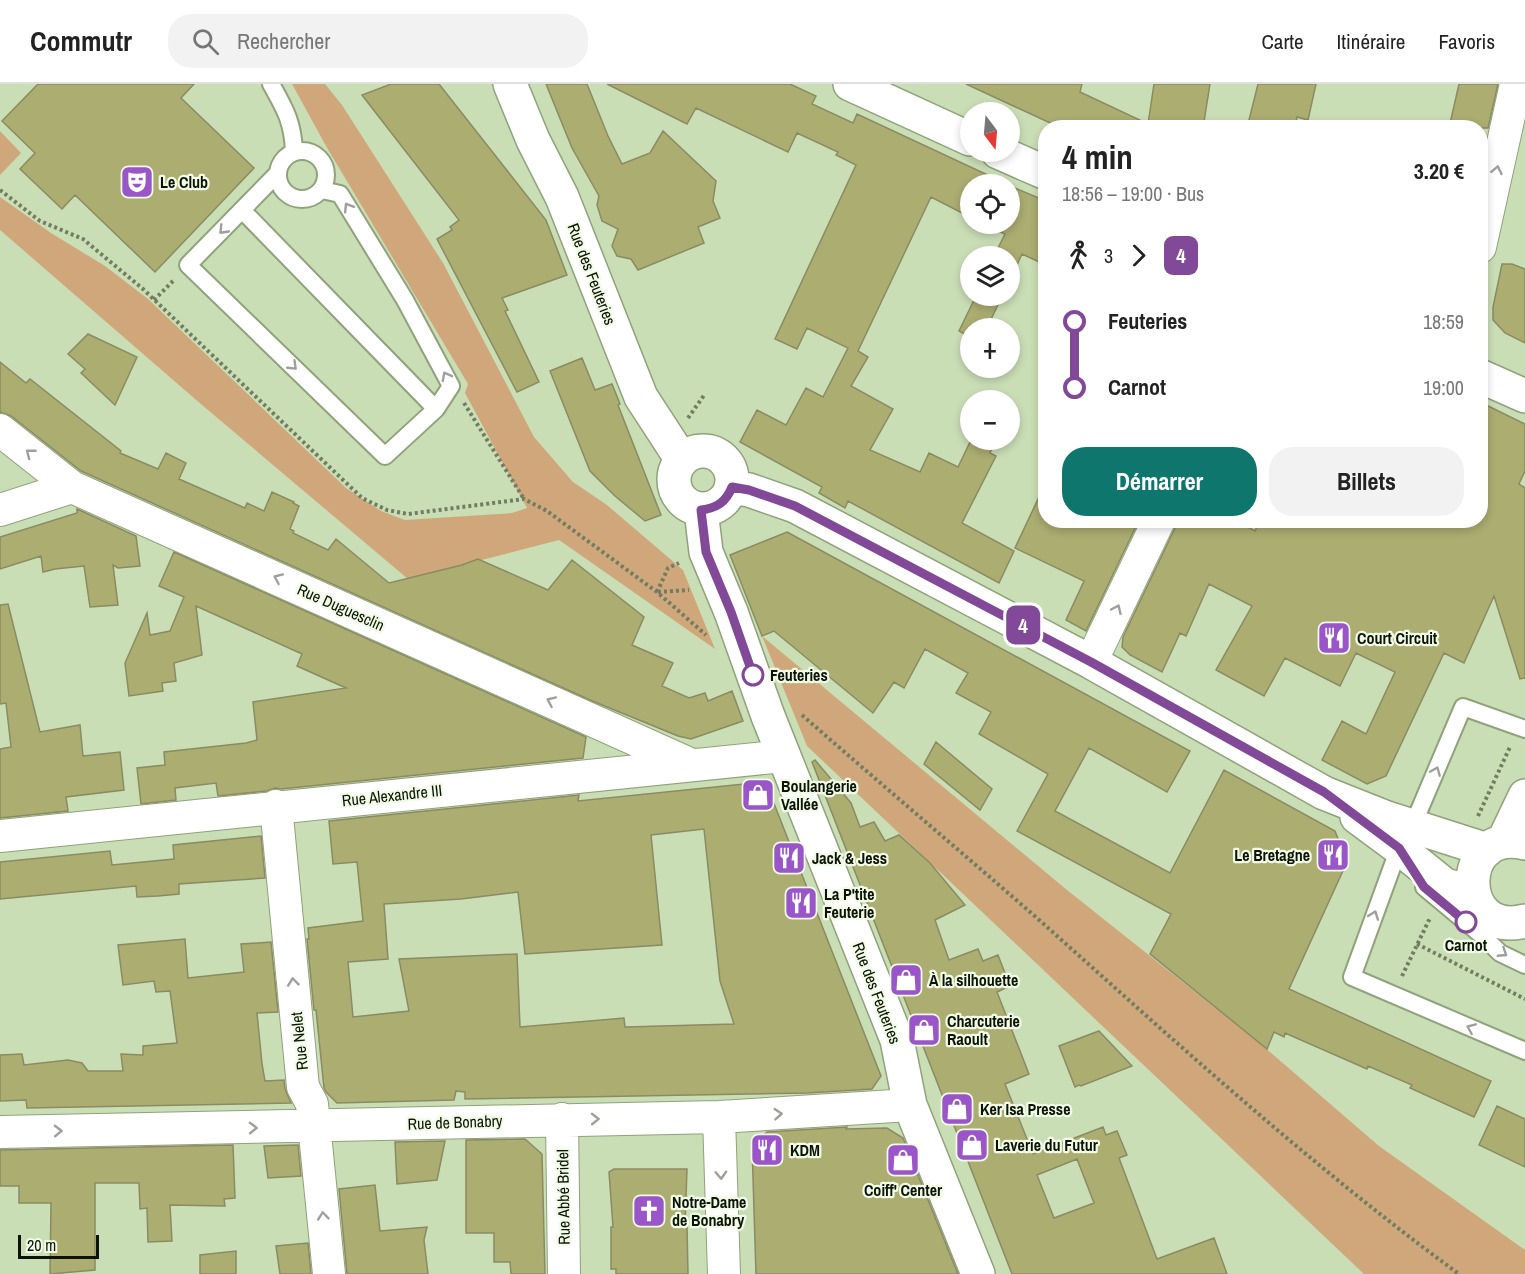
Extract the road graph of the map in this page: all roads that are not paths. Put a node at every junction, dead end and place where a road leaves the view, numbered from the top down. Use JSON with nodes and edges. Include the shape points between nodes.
{"nodes":[{"id":1,"x":271,"y":84,"type":"edge"},
{"id":2,"x":510,"y":84,"type":"edge"},
{"id":3,"x":850,"y":84,"type":"edge"},
{"id":4,"x":884,"y":84,"type":"edge"},
{"id":5,"x":1516,"y":84,"type":"edge"},
{"id":6,"x":960,"y":119,"type":"edge"},
{"id":7,"x":960,"y":134,"type":"edge"},
{"id":8,"x":1020,"y":146,"type":"edge"},
{"id":9,"x":294,"y":152,"type":"junction"},
{"id":10,"x":1038,"y":154,"type":"edge"},
{"id":11,"x":1020,"y":162,"type":"edge"},
{"id":12,"x":1038,"y":170,"type":"edge"},
{"id":13,"x":278,"y":173,"type":"junction"},
{"id":14,"x":322,"y":190,"type":"junction"},
{"id":15,"x":242,"y":210,"type":"junction"},
{"id":16,"x":1488,"y":211,"type":"edge"},
{"id":17,"x":1488,"y":361,"type":"edge"},
{"id":18,"x":1525,"y":377,"type":"edge"},
{"id":19,"x":1488,"y":380,"type":"edge"},
{"id":20,"x":1525,"y":396,"type":"edge"},
{"id":21,"x":436,"y":409,"type":"junction"},
{"id":22,"x":0,"y":430,"type":"edge"},
{"id":23,"x":682,"y":460,"type":"junction"},
{"id":24,"x":72,"y":486,"type":"junction"},
{"id":25,"x":732,"y":487,"type":"junction"},
{"id":26,"x":0,"y":510,"type":"edge"},
{"id":27,"x":701,"y":510,"type":"junction"},
{"id":28,"x":1155,"y":528,"type":"edge"},
{"id":29,"x":1091,"y":662,"type":"junction"},
{"id":30,"x":1525,"y":729,"type":"edge"},
{"id":31,"x":784,"y":756,"type":"junction"},
{"id":32,"x":693,"y":765,"type":"junction"},
{"id":33,"x":1525,"y":796,"type":"edge"},
{"id":34,"x":276,"y":806,"type":"junction"},
{"id":35,"x":1392,"y":830,"type":"junction"},
{"id":36,"x":0,"y":836,"type":"edge"},
{"id":37,"x":1505,"y":845,"type":"edge"},
{"id":38,"x":1480,"y":914,"type":"junction"},
{"id":39,"x":1525,"y":921,"type":"edge"},
{"id":40,"x":1525,"y":965,"type":"edge"},
{"id":41,"x":1525,"y":1051,"type":"edge"},
{"id":42,"x":910,"y":1105,"type":"junction"},
{"id":43,"x":719,"y":1117,"type":"junction"},
{"id":44,"x":562,"y":1119,"type":"junction"},
{"id":45,"x":314,"y":1126,"type":"junction"},
{"id":46,"x":0,"y":1132,"type":"edge"},
{"id":47,"x":329,"y":1274,"type":"edge"},
{"id":48,"x":564,"y":1274,"type":"edge"},
{"id":49,"x":724,"y":1274,"type":"edge"},
{"id":50,"x":978,"y":1274,"type":"edge"}],
"edges":[{"from":1,"to":9,"type":"lane","via":[[294,133]]},
{"from":2,"to":23,"type":"main road","name":"Rue des Feuteries","via":[[562,197],[640,397]]},
{"from":3,"to":7,"type":"main road"},
{"from":4,"to":6,"type":"main road"},
{"from":16,"to":5,"type":"street","one_way":true},
{"from":8,"to":10,"type":"main road"},
{"from":9,"to":13,"type":"lane","via":[[282,161]]},
{"from":9,"to":14,"type":"lane","via":[[310,151],[322,160],[327,175]]},
{"from":11,"to":12,"type":"main road"},
{"from":13,"to":14,"type":"lane","via":[[282,189],[294,198],[309,198]]},
{"from":13,"to":15,"type":"lane"},
{"from":21,"to":14,"type":"lane","one_way":true,"via":[[451,386],[405,300],[340,194]]},
{"from":15,"to":21,"type":"lane"},
{"from":15,"to":21,"type":"lane","one_way":true,"via":[[188,265],[385,456]]},
{"from":17,"to":18,"type":"main road"},
{"from":19,"to":20,"type":"main road"},
{"from":24,"to":22,"type":"street","name":"Rue Duguesclin","one_way":true},
{"from":23,"to":25,"type":"main road","via":[[693,452],[718,454],[730,467]]},
{"from":23,"to":27,"type":"main road","via":[[676,468],[676,492],[686,504]]},
{"from":24,"to":26,"type":"street"},
{"from":32,"to":24,"type":"street","name":"Rue Duguesclin","one_way":true},
{"from":25,"to":27,"type":"main road","via":[[721,504]]},
{"from":25,"to":29,"type":"main road","via":[[795,506]]},
{"from":27,"to":31,"type":"main road","name":"Rue des Feuteries","bridge":true,"via":[[706,552],[782,714]]},
{"from":29,"to":28,"type":"street","one_way":true},
{"from":29,"to":35,"type":"main road"},
{"from":35,"to":30,"type":"lane","one_way":true,"via":[[1463,707]]},
{"from":31,"to":32,"type":"street","name":"Rue Alexandre III"},
{"from":31,"to":42,"type":"main road","name":"Rue des Feuteries","via":[[897,1040]]},
{"from":32,"to":34,"type":"street","name":"Rue Alexandre III"},
{"from":33,"to":37,"type":"main road"},
{"from":34,"to":36,"type":"street","name":"Rue Alexandre III"},
{"from":45,"to":34,"type":"street","name":"Rue Nelet","one_way":true,"via":[[312,1104],[303,1087]]},
{"from":35,"to":37,"type":"main road","via":[[1465,844]]},
{"from":35,"to":38,"type":"main road","via":[[1445,885],[1463,890]]},
{"from":41,"to":35,"type":"lane","one_way":true,"via":[[1352,977]]},
{"from":37,"to":38,"type":"main road","via":[[1478,859],[1473,871]]},
{"from":38,"to":39,"type":"main road","via":[[1503,923]]},
{"from":38,"to":40,"type":"lane","one_way":true,"via":[[1500,953]]},
{"from":43,"to":42,"type":"street","name":"Rue de Bonabry","one_way":true},
{"from":42,"to":50,"type":"main road","name":"Rue des Feuteries"},
{"from":44,"to":43,"type":"street","name":"Rue de Bonabry","one_way":true},
{"from":43,"to":49,"type":"street","one_way":true},
{"from":44,"to":45,"type":"street","name":"Rue de Bonabry"},
{"from":44,"to":48,"type":"street","name":"Rue Abbé Bridel"},
{"from":46,"to":45,"type":"street","name":"Rue de Bonabry","one_way":true},
{"from":47,"to":45,"type":"street","name":"Rue Nelet","one_way":true}]}
